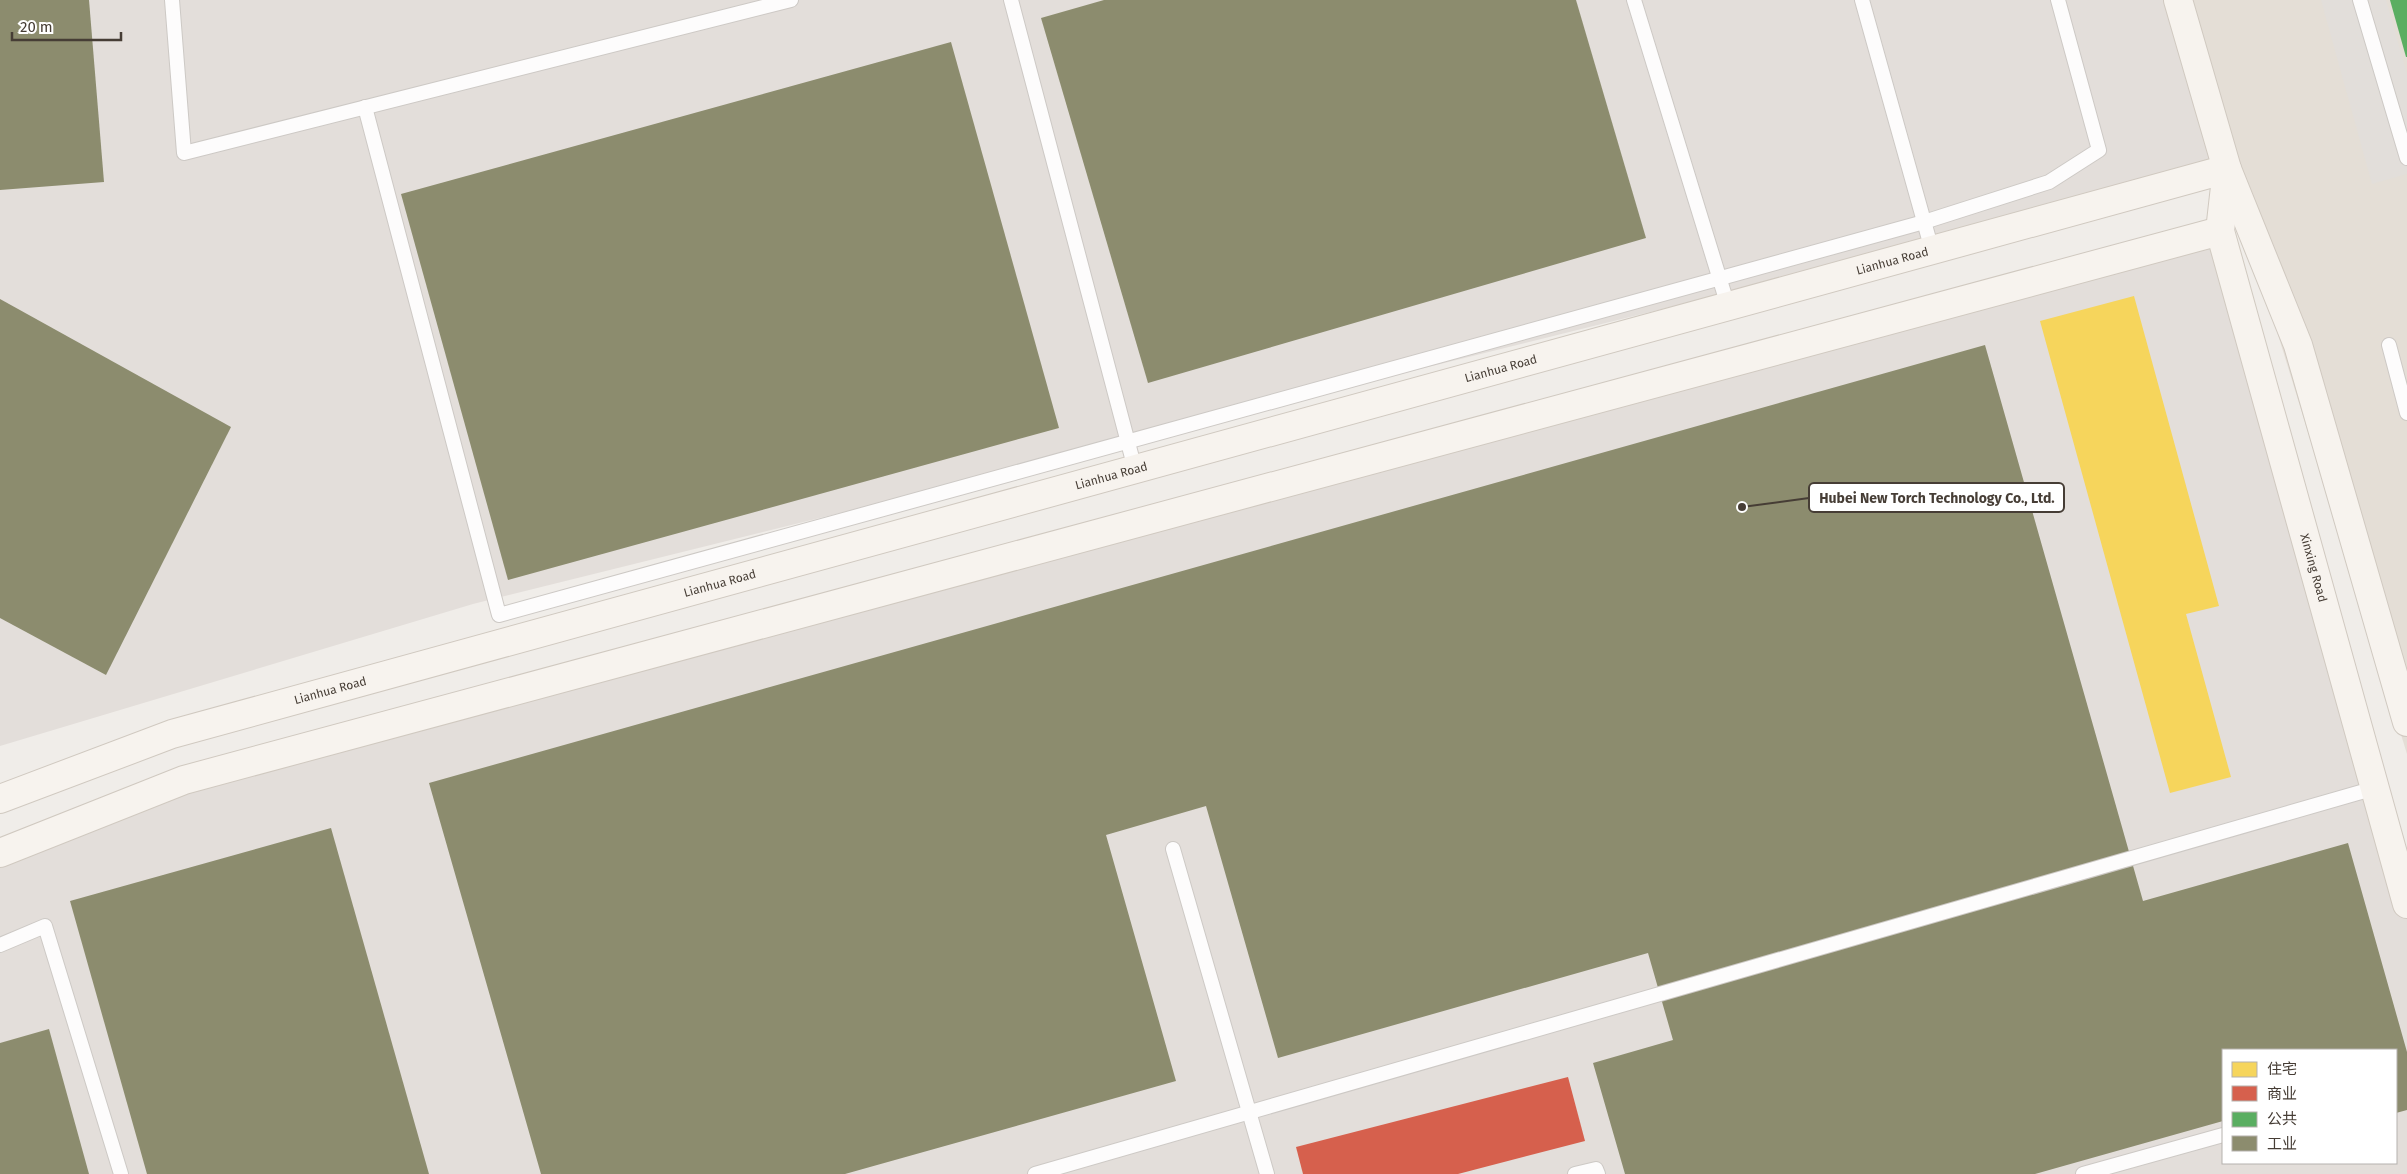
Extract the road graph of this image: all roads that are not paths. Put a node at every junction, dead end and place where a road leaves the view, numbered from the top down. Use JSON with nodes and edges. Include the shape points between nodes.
{"nodes":[{"id":1,"x":172,"y":0,"type":"edge"},
{"id":2,"x":791,"y":0,"type":"edge"},
{"id":3,"x":1011,"y":0,"type":"edge"},
{"id":4,"x":1634,"y":0,"type":"edge"},
{"id":5,"x":1862,"y":0,"type":"edge"},
{"id":6,"x":2058,"y":0,"type":"edge"},
{"id":7,"x":2178,"y":0,"type":"edge"},
{"id":8,"x":2360,"y":0,"type":"edge"},
{"id":9,"x":365,"y":107,"type":"junction"},
{"id":10,"x":2407,"y":158,"type":"edge"},
{"id":11,"x":2227,"y":169,"type":"junction"},
{"id":12,"x":1924,"y":222,"type":"junction"},
{"id":13,"x":2220,"y":231,"type":"junction"},
{"id":14,"x":1932,"y":250,"type":"junction"},
{"id":15,"x":1720,"y":278,"type":"junction"},
{"id":16,"x":1728,"y":306,"type":"junction"},
{"id":17,"x":2389,"y":345,"type":"dead end"},
{"id":18,"x":2407,"y":413,"type":"edge"},
{"id":19,"x":1128,"y":442,"type":"junction"},
{"id":20,"x":1134,"y":469,"type":"junction"},
{"id":21,"x":2407,"y":722,"type":"edge"},
{"id":22,"x":2375,"y":788,"type":"junction"},
{"id":23,"x":0,"y":799,"type":"edge"},
{"id":24,"x":1173,"y":849,"type":"dead end"},
{"id":25,"x":0,"y":853,"type":"edge"},
{"id":26,"x":2407,"y":904,"type":"edge"},
{"id":27,"x":0,"y":944,"type":"edge"},
{"id":28,"x":1249,"y":1112,"type":"junction"},
{"id":29,"x":2222,"y":1135,"type":"edge"},
{"id":30,"x":121,"y":1174,"type":"edge"},
{"id":31,"x":1035,"y":1174,"type":"edge"},
{"id":32,"x":1267,"y":1174,"type":"edge"},
{"id":33,"x":1575,"y":1174,"type":"edge"},
{"id":34,"x":1598,"y":1174,"type":"edge"},
{"id":35,"x":2082,"y":1174,"type":"edge"}],
"edges":[{"from":1,"to":9,"type":"lane","via":[[184,153]]},
{"from":2,"to":9,"type":"lane"},
{"from":3,"to":19,"type":"lane"},
{"from":4,"to":15,"type":"lane"},
{"from":5,"to":12,"type":"lane"},
{"from":6,"to":12,"type":"lane","via":[[2099,150],[2049,182]]},
{"from":7,"to":11,"type":"street"},
{"from":8,"to":10,"type":"lane"},
{"from":9,"to":19,"type":"lane","via":[[498,615]]},
{"from":11,"to":13,"type":"street"},
{"from":11,"to":14,"type":"street","name":"Lianhua Road"},
{"from":11,"to":21,"type":"street","via":[[2298,345]]},
{"from":12,"to":14,"type":"lane"},
{"from":12,"to":15,"type":"lane"},
{"from":13,"to":22,"type":"street","name":"Xinxing Road"},
{"from":13,"to":25,"type":"street","via":[[184,780]]},
{"from":14,"to":16,"type":"street","name":"Lianhua Road"},
{"from":15,"to":16,"type":"lane"},
{"from":15,"to":19,"type":"lane"},
{"from":16,"to":20,"type":"street","name":"Lianhua Road"},
{"from":17,"to":18,"type":"lane"},
{"from":19,"to":20,"type":"lane"},
{"from":20,"to":23,"type":"street","name":"Lianhua Road","via":[[172,734]]},
{"from":22,"to":26,"type":"street","name":"Xinxing Road"},
{"from":22,"to":28,"type":"lane"},
{"from":24,"to":28,"type":"lane"},
{"from":27,"to":30,"type":"lane","via":[[45,926]]},
{"from":28,"to":31,"type":"lane"},
{"from":28,"to":32,"type":"lane"},
{"from":29,"to":35,"type":"lane"},
{"from":33,"to":34,"type":"lane","via":[[1596,1169]]}]}
